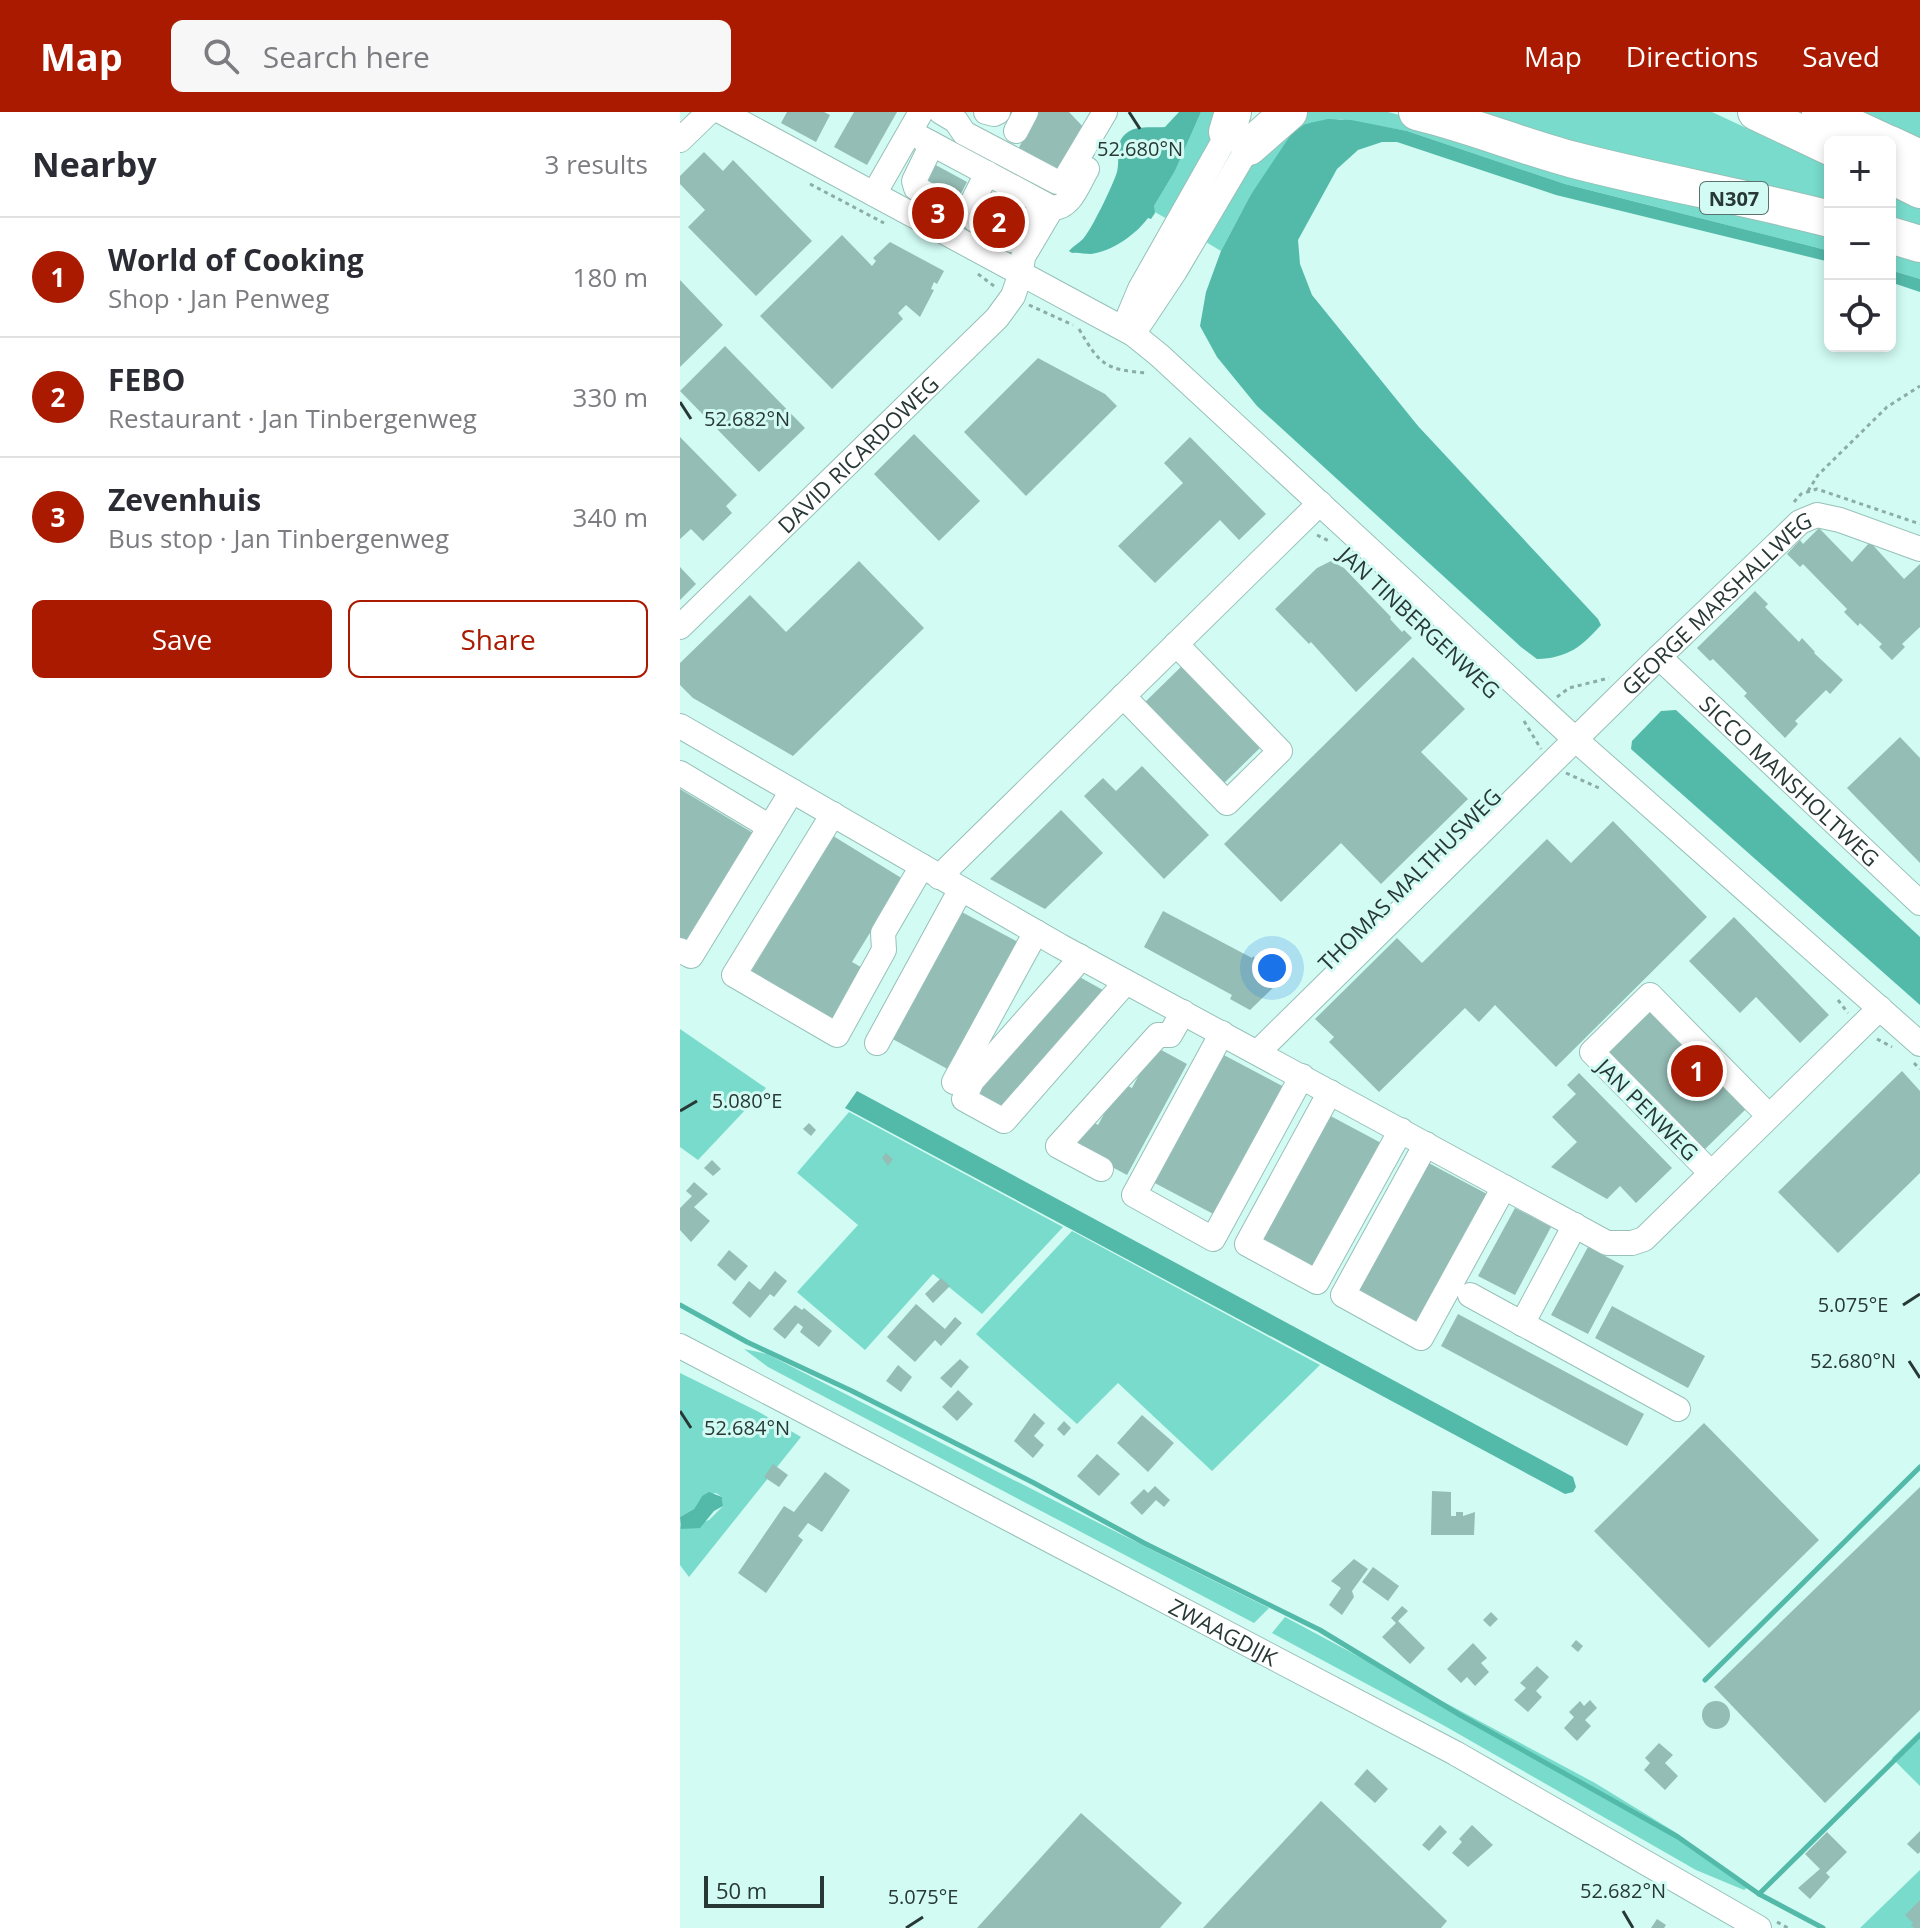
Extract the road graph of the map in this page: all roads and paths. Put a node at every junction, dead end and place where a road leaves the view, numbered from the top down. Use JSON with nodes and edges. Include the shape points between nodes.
{"nodes":[{"id":1,"x":709,"y":112,"type":"edge"},
{"id":2,"x":722,"y":112,"type":"edge"},
{"id":3,"x":986,"y":112,"type":"edge"},
{"id":4,"x":998,"y":112,"type":"edge"},
{"id":5,"x":1105,"y":112,"type":"edge"},
{"id":6,"x":1266,"y":112,"type":"edge"},
{"id":7,"x":1289,"y":112,"type":"edge"},
{"id":8,"x":1417,"y":112,"type":"edge"},
{"id":9,"x":1756,"y":112,"type":"edge"},
{"id":10,"x":1820,"y":112,"type":"edge"},
{"id":11,"x":948,"y":116,"type":"edge"},
{"id":12,"x":1444,"y":116,"type":"edge"},
{"id":13,"x":910,"y":120,"type":"edge"},
{"id":14,"x":760,"y":121,"type":"edge"},
{"id":15,"x":1238,"y":126,"type":"edge"},
{"id":16,"x":1873,"y":136,"type":"edge"},
{"id":17,"x":680,"y":140,"type":"edge"},
{"id":18,"x":932,"y":144,"type":"junction"},
{"id":19,"x":1824,"y":144,"type":"edge"},
{"id":20,"x":1896,"y":147,"type":"edge"},
{"id":21,"x":1920,"y":158,"type":"edge"},
{"id":22,"x":992,"y":163,"type":"junction"},
{"id":23,"x":1088,"y":168,"type":"dead end"},
{"id":24,"x":1896,"y":178,"type":"edge"},
{"id":25,"x":802,"y":179,"type":"dead end"},
{"id":26,"x":1920,"y":190,"type":"edge"},
{"id":27,"x":874,"y":194,"type":"junction"},
{"id":28,"x":971,"y":205,"type":"junction"},
{"id":29,"x":1046,"y":205,"type":"junction"},
{"id":30,"x":1824,"y":218,"type":"edge"},
{"id":31,"x":894,"y":227,"type":"dead end"},
{"id":32,"x":1896,"y":237,"type":"edge"},
{"id":33,"x":1920,"y":244,"type":"edge"},
{"id":34,"x":971,"y":266,"type":"dead end"},
{"id":35,"x":1017,"y":284,"type":"junction"},
{"id":36,"x":1140,"y":289,"type":"junction"},
{"id":37,"x":1092,"y":310,"type":"junction"},
{"id":38,"x":1129,"y":331,"type":"junction"},
{"id":39,"x":1149,"y":373,"type":"dead end"},
{"id":40,"x":1920,"y":386,"type":"edge"},
{"id":41,"x":1808,"y":491,"type":"dead end"},
{"id":42,"x":1320,"y":503,"type":"junction"},
{"id":43,"x":1301,"y":522,"type":"junction"},
{"id":44,"x":1337,"y":544,"type":"dead end"},
{"id":45,"x":1920,"y":549,"type":"edge"},
{"id":46,"x":680,"y":627,"type":"edge"},
{"id":47,"x":1176,"y":644,"type":"junction"},
{"id":48,"x":1659,"y":657,"type":"junction"},
{"id":49,"x":1123,"y":696,"type":"junction"},
{"id":50,"x":1521,"y":718,"type":"dead end"},
{"id":51,"x":680,"y":726,"type":"edge"},
{"id":52,"x":1576,"y":740,"type":"junction"},
{"id":53,"x":1542,"y":755,"type":"junction"},
{"id":54,"x":680,"y":773,"type":"edge"},
{"id":55,"x":1600,"y":789,"type":"dead end"},
{"id":56,"x":792,"y":791,"type":"junction"},
{"id":57,"x":833,"y":814,"type":"junction"},
{"id":58,"x":770,"y":827,"type":"junction"},
{"id":59,"x":931,"y":872,"type":"junction"},
{"id":60,"x":961,"y":889,"type":"junction"},
{"id":61,"x":1920,"y":903,"type":"edge"},
{"id":62,"x":1036,"y":932,"type":"junction"},
{"id":63,"x":680,"y":950,"type":"edge"},
{"id":64,"x":1079,"y":956,"type":"junction"},
{"id":65,"x":1126,"y":982,"type":"junction"},
{"id":66,"x":1836,"y":997,"type":"dead end"},
{"id":67,"x":1880,"y":1008,"type":"junction"},
{"id":68,"x":1183,"y":1012,"type":"junction"},
{"id":69,"x":1861,"y":1026,"type":"junction"},
{"id":70,"x":1222,"y":1033,"type":"junction"},
{"id":71,"x":877,"y":1043,"type":"dead end"},
{"id":72,"x":1258,"y":1052,"type":"junction"},
{"id":73,"x":1910,"y":1052,"type":"edge"},
{"id":74,"x":1920,"y":1069,"type":"edge"},
{"id":75,"x":1302,"y":1076,"type":"junction"},
{"id":76,"x":954,"y":1082,"type":"dead end"},
{"id":77,"x":1330,"y":1092,"type":"junction"},
{"id":78,"x":1769,"y":1116,"type":"junction"},
{"id":79,"x":1401,"y":1130,"type":"junction"},
{"id":80,"x":1426,"y":1144,"type":"junction"},
{"id":81,"x":1101,"y":1169,"type":"dead end"},
{"id":82,"x":1711,"y":1173,"type":"junction"},
{"id":83,"x":1504,"y":1187,"type":"junction"},
{"id":84,"x":1575,"y":1225,"type":"junction"},
{"id":85,"x":1470,"y":1295,"type":"dead end"},
{"id":86,"x":1522,"y":1324,"type":"junction"},
{"id":87,"x":680,"y":1346,"type":"edge"},
{"id":88,"x":1678,"y":1409,"type":"dead end"},
{"id":89,"x":1759,"y":1928,"type":"edge"}],
"edges":[{"from":1,"to":17,"type":"street"},
{"from":2,"to":14,"type":"street","name":"JAN TINBERGENWEG"},
{"from":3,"to":4,"type":"street"},
{"from":5,"to":22,"type":"street","via":[[1064,181]]},
{"from":6,"to":15,"type":"street"},
{"from":7,"to":15,"type":"highway"},
{"from":8,"to":12,"type":"highway","number":"N307"},
{"from":9,"to":19,"type":"highway"},
{"from":10,"to":16,"type":"highway"},
{"from":11,"to":22,"type":"street"},
{"from":12,"to":30,"type":"highway","number":"N307","via":[[1530,149]]},
{"from":13,"to":18,"type":"street"},
{"from":13,"to":27,"type":"street"},
{"from":14,"to":27,"type":"street","name":"JAN TINBERGENWEG"},
{"from":15,"to":36,"type":"street"},
{"from":15,"to":38,"type":"street","via":[[1175,271]]},
{"from":18,"to":22,"type":"street"},
{"from":18,"to":28,"type":"street","via":[[914,181],[916,188],[957,211]]},
{"from":20,"to":21,"type":"highway"},
{"from":22,"to":28,"type":"street"},
{"from":22,"to":29,"type":"street"},
{"from":23,"to":29,"type":"street","via":[[1066,204]]},
{"from":24,"to":26,"type":"highway"},
{"from":25,"to":31,"type":"path"},
{"from":27,"to":35,"type":"street","name":"JAN TINBERGENWEG"},
{"from":28,"to":29,"type":"street","via":[[975,220],[1017,241]]},
{"from":29,"to":35,"type":"street"},
{"from":32,"to":33,"type":"highway"},
{"from":34,"to":35,"type":"path","via":[[984,280]]},
{"from":35,"to":37,"type":"street","name":"JAN TINBERGENWEG"},
{"from":35,"to":39,"type":"path","via":[[1048,315],[1079,328],[1097,358],[1111,367]]},
{"from":35,"to":46,"type":"street","name":"DAVID RICARDOWEG","via":[[997,318]]},
{"from":36,"to":37,"type":"street"},
{"from":36,"to":38,"type":"street"},
{"from":37,"to":38,"type":"street","name":"JAN TINBERGENWEG"},
{"from":38,"to":42,"type":"street","name":"JAN TINBERGENWEG"},
{"from":40,"to":41,"type":"path","name":"GEORGE MARSHALLWEG","via":[[1887,407]]},
{"from":42,"to":43,"type":"street"},
{"from":42,"to":52,"type":"street","name":"JAN TINBERGENWEG"},
{"from":43,"to":44,"type":"path","name":"JAN TINBERGENWEG"},
{"from":43,"to":47,"type":"street"},
{"from":45,"to":48,"type":"street","name":"GEORGE MARSHALLWEG","via":[[1840,520],[1817,515],[1800,522]]},
{"from":47,"to":49,"type":"street"},
{"from":47,"to":49,"type":"street","via":[[1280,751],[1227,803]]},
{"from":48,"to":52,"type":"street","name":"GEORGE MARSHALLWEG"},
{"from":48,"to":61,"type":"street","name":"SICCO MANSHOLTWEG"},
{"from":49,"to":59,"type":"street"},
{"from":50,"to":53,"type":"path"},
{"from":51,"to":56,"type":"street"},
{"from":52,"to":53,"type":"street","name":"THOMAS MALTHUSWEG"},
{"from":52,"to":67,"type":"street","name":"JAN TINBERGENWEG"},
{"from":53,"to":55,"type":"path","via":[[1569,776]]},
{"from":53,"to":72,"type":"street","name":"THOMAS MALTHUSWEG"},
{"from":54,"to":58,"type":"street"},
{"from":56,"to":57,"type":"street"},
{"from":56,"to":58,"type":"street"},
{"from":57,"to":59,"type":"street"},
{"from":57,"to":59,"type":"street","via":[[734,975],[747,983],[837,1035],[884,950],[883,933]]},
{"from":58,"to":63,"type":"street","via":[[691,956]]},
{"from":59,"to":60,"type":"street"},
{"from":60,"to":62,"type":"street"},
{"from":60,"to":71,"type":"street"},
{"from":62,"to":64,"type":"street"},
{"from":62,"to":76,"type":"street"},
{"from":64,"to":65,"type":"street"},
{"from":64,"to":65,"type":"street","via":[[972,1081],[964,1099],[1004,1121]]},
{"from":65,"to":68,"type":"street"},
{"from":66,"to":69,"type":"path"},
{"from":67,"to":69,"type":"street","name":"JAN PENWEG"},
{"from":67,"to":73,"type":"street","name":"JAN TINBERGENWEG"},
{"from":68,"to":70,"type":"street"},
{"from":68,"to":81,"type":"street","via":[[1170,1035],[1158,1035],[1058,1146]]},
{"from":69,"to":73,"type":"path","via":[[1883,1043]]},
{"from":69,"to":78,"type":"street","name":"JAN PENWEG"},
{"from":70,"to":72,"type":"street"},
{"from":70,"to":75,"type":"street","via":[[1134,1195],[1213,1239]]},
{"from":72,"to":75,"type":"street"},
{"from":73,"to":74,"type":"path"},
{"from":75,"to":77,"type":"street"},
{"from":77,"to":79,"type":"street"},
{"from":77,"to":79,"type":"street","via":[[1247,1244],[1317,1282]]},
{"from":78,"to":82,"type":"street","name":"JAN PENWEG"},
{"from":78,"to":82,"type":"street","name":"JAN PENWEG","via":[[1650,995],[1592,1052]]},
{"from":79,"to":80,"type":"street"},
{"from":80,"to":83,"type":"street"},
{"from":80,"to":83,"type":"street","via":[[1343,1295],[1421,1338]]},
{"from":82,"to":84,"type":"street","name":"JAN PENWEG","via":[[1644,1239],[1607,1243]]},
{"from":83,"to":84,"type":"street"},
{"from":84,"to":86,"type":"street"},
{"from":85,"to":86,"type":"street"},
{"from":86,"to":88,"type":"street"},
{"from":87,"to":89,"type":"street","name":"ZWAAGDIJK","via":[[1455,1753]]}]}
